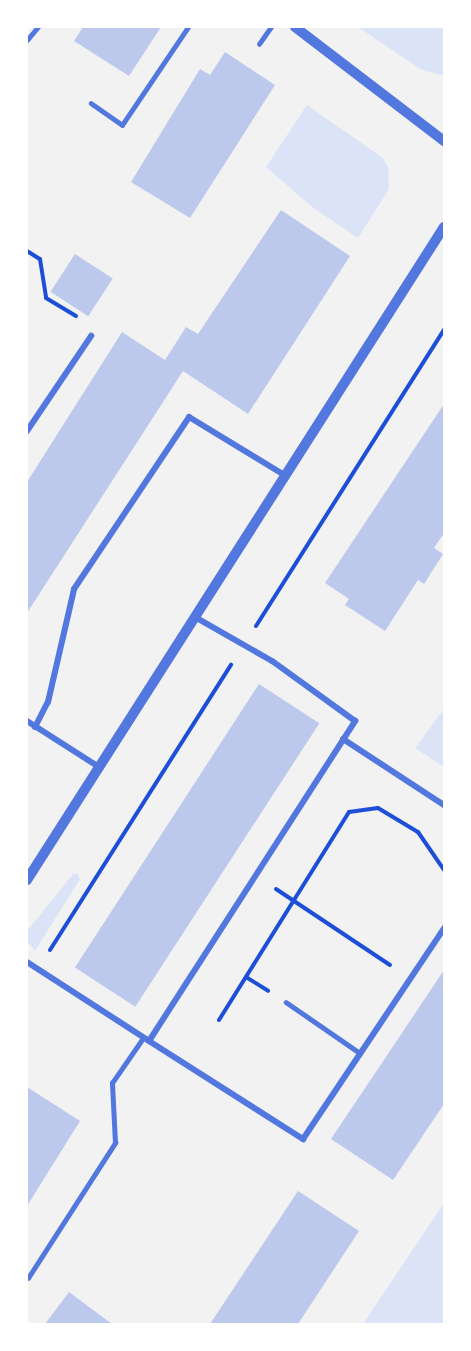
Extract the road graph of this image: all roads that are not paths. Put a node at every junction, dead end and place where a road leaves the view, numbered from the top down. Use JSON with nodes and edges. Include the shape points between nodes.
{"nodes":[{"id":1,"x":38,"y":27,"type":"edge"},
{"id":2,"x":188,"y":27,"type":"edge"},
{"id":3,"x":271,"y":27,"type":"edge"},
{"id":4,"x":295,"y":27,"type":"edge"},
{"id":5,"x":27,"y":40,"type":"edge"},
{"id":6,"x":259,"y":44,"type":"dead end"},
{"id":7,"x":91,"y":103,"type":"dead end"},
{"id":8,"x":444,"y":141,"type":"edge"},
{"id":9,"x":444,"y":227,"type":"edge"},
{"id":10,"x":90,"y":336,"type":"road end"},
{"id":11,"x":27,"y":431,"type":"edge"},
{"id":12,"x":286,"y":476,"type":"junction"},
{"id":13,"x":195,"y":617,"type":"junction"},
{"id":14,"x":27,"y":721,"type":"edge"},
{"id":15,"x":35,"y":727,"type":"junction"},
{"id":16,"x":343,"y":739,"type":"junction"},
{"id":17,"x":100,"y":767,"type":"junction"},
{"id":18,"x":444,"y":805,"type":"edge"},
{"id":19,"x":27,"y":880,"type":"edge"},
{"id":20,"x":444,"y":928,"type":"edge"},
{"id":21,"x":27,"y":962,"type":"edge"},
{"id":22,"x":286,"y":1002,"type":"dead end"},
{"id":23,"x":146,"y":1040,"type":"junction"},
{"id":24,"x":360,"y":1053,"type":"junction"},
{"id":25,"x":28,"y":1278,"type":"edge"}],
"edges":[{"from":1,"to":5,"type":"lane"},
{"from":2,"to":7,"type":"lane","via":[[122,125]]},
{"from":3,"to":6,"type":"lane"},
{"from":4,"to":8,"type":"street"},
{"from":9,"to":12,"type":"street"},
{"from":10,"to":11,"type":"street"},
{"from":12,"to":13,"type":"street"},
{"from":12,"to":15,"type":"street","via":[[189,417],[74,589],[48,702]]},
{"from":13,"to":16,"type":"street","via":[[272,661],[355,721]]},
{"from":13,"to":17,"type":"street"},
{"from":14,"to":15,"type":"street"},
{"from":15,"to":17,"type":"street"},
{"from":16,"to":18,"type":"street"},
{"from":16,"to":23,"type":"street"},
{"from":17,"to":19,"type":"street"},
{"from":20,"to":24,"type":"street"},
{"from":21,"to":23,"type":"street"},
{"from":22,"to":24,"type":"lane"},
{"from":23,"to":24,"type":"street","via":[[303,1139]]},
{"from":23,"to":25,"type":"lane","via":[[112,1083],[115,1143]]}]}
